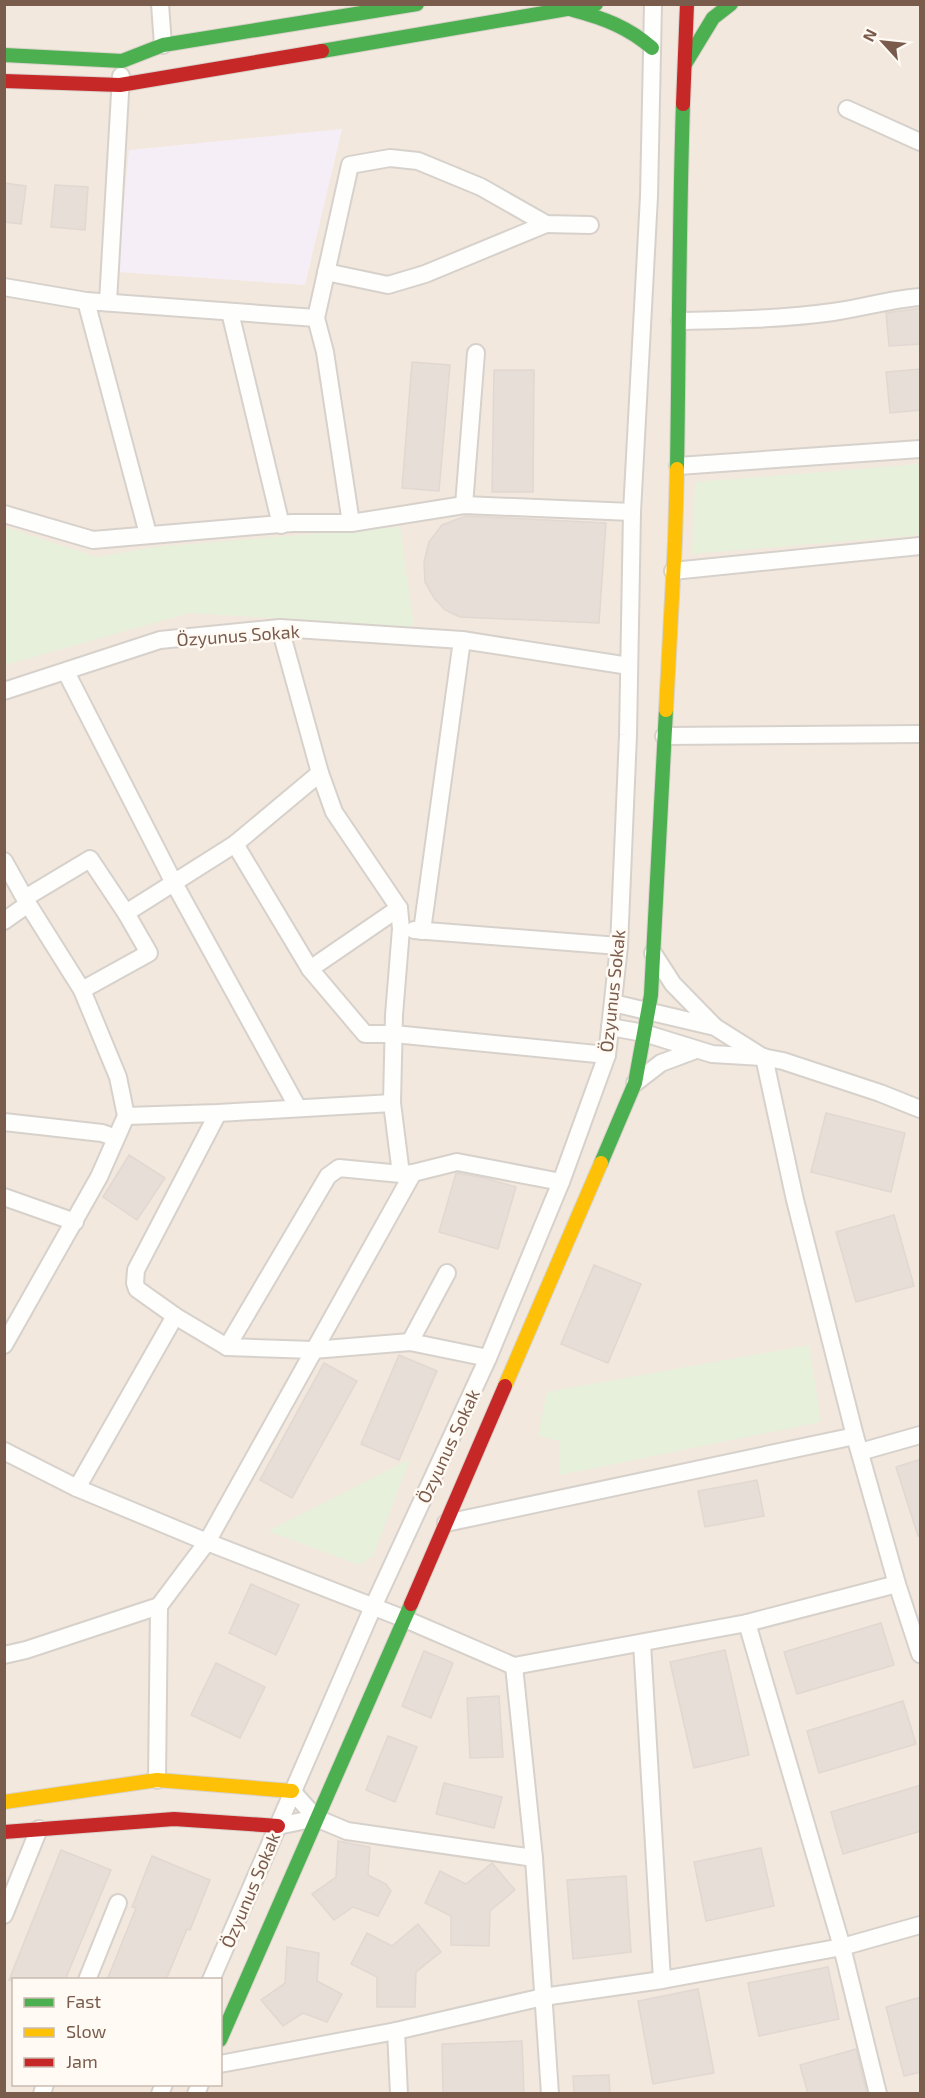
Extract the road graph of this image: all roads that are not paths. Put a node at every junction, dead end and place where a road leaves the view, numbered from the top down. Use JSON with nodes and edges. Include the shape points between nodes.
{"nodes":[{"id":1,"x":160,"y":4,"type":"edge"},
{"id":2,"x":312,"y":4,"type":"edge"},
{"id":3,"x":417,"y":4,"type":"edge"},
{"id":4,"x":596,"y":4,"type":"edge"},
{"id":5,"x":652,"y":4,"type":"edge"},
{"id":6,"x":687,"y":4,"type":"edge"},
{"id":7,"x":731,"y":4,"type":"edge"},
{"id":8,"x":568,"y":9,"type":"junction"},
{"id":9,"x":314,"y":22,"type":"junction"},
{"id":10,"x":163,"y":45,"type":"junction"},
{"id":11,"x":652,"y":48,"type":"junction"},
{"id":12,"x":4,"y":55,"type":"edge"},
{"id":13,"x":122,"y":61,"type":"junction"},
{"id":14,"x":684,"y":65,"type":"junction"},
{"id":15,"x":4,"y":81,"type":"edge"},
{"id":16,"x":120,"y":85,"type":"junction"},
{"id":17,"x":847,"y":109,"type":"dead end"},
{"id":18,"x":921,"y":142,"type":"edge"},
{"id":19,"x":546,"y":224,"type":"junction"},
{"id":20,"x":590,"y":225,"type":"dead end"},
{"id":21,"x":326,"y":272,"type":"junction"},
{"id":22,"x":4,"y":287,"type":"edge"},
{"id":23,"x":921,"y":297,"type":"edge"},
{"id":24,"x":86,"y":301,"type":"junction"},
{"id":25,"x":108,"y":302,"type":"junction"},
{"id":26,"x":230,"y":312,"type":"junction"},
{"id":27,"x":316,"y":318,"type":"junction"},
{"id":28,"x":680,"y":321,"type":"junction"},
{"id":29,"x":476,"y":353,"type":"dead end"},
{"id":30,"x":921,"y":449,"type":"edge"},
{"id":31,"x":678,"y":466,"type":"junction"},
{"id":32,"x":464,"y":505,"type":"junction"},
{"id":33,"x":632,"y":512,"type":"junction"},
{"id":34,"x":4,"y":514,"type":"edge"},
{"id":35,"x":351,"y":523,"type":"junction"},
{"id":36,"x":281,"y":525,"type":"junction"},
{"id":37,"x":148,"y":534,"type":"junction"},
{"id":38,"x":921,"y":546,"type":"edge"},
{"id":39,"x":673,"y":571,"type":"junction"},
{"id":40,"x":280,"y":628,"type":"junction"},
{"id":41,"x":462,"y":640,"type":"junction"},
{"id":42,"x":629,"y":666,"type":"junction"},
{"id":43,"x":66,"y":672,"type":"junction"},
{"id":44,"x":4,"y":691,"type":"edge"},
{"id":45,"x":921,"y":734,"type":"edge"},
{"id":46,"x":664,"y":736,"type":"junction"},
{"id":47,"x":320,"y":773,"type":"junction"},
{"id":48,"x":235,"y":844,"type":"junction"},
{"id":49,"x":4,"y":861,"type":"edge"},
{"id":50,"x":174,"y":883,"type":"junction"},
{"id":51,"x":27,"y":901,"type":"junction"},
{"id":52,"x":399,"y":908,"type":"junction"},
{"id":53,"x":126,"y":913,"type":"junction"},
{"id":54,"x":4,"y":921,"type":"edge"},
{"id":55,"x":401,"y":929,"type":"junction"},
{"id":56,"x":422,"y":931,"type":"junction"},
{"id":57,"x":619,"y":946,"type":"junction"},
{"id":58,"x":653,"y":953,"type":"junction"},
{"id":59,"x":310,"y":969,"type":"junction"},
{"id":60,"x":82,"y":990,"type":"junction"},
{"id":61,"x":613,"y":1003,"type":"junction"},
{"id":62,"x":648,"y":1011,"type":"junction"},
{"id":63,"x":610,"y":1027,"type":"junction"},
{"id":64,"x":715,"y":1027,"type":"junction"},
{"id":65,"x":394,"y":1034,"type":"junction"},
{"id":66,"x":644,"y":1034,"type":"junction"},
{"id":67,"x":696,"y":1050,"type":"junction"},
{"id":68,"x":607,"y":1055,"type":"junction"},
{"id":69,"x":763,"y":1057,"type":"junction"},
{"id":70,"x":635,"y":1083,"type":"junction"},
{"id":71,"x":392,"y":1103,"type":"junction"},
{"id":72,"x":298,"y":1108,"type":"junction"},
{"id":73,"x":921,"y":1109,"type":"edge"},
{"id":74,"x":218,"y":1113,"type":"junction"},
{"id":75,"x":126,"y":1116,"type":"junction"},
{"id":76,"x":4,"y":1122,"type":"edge"},
{"id":77,"x":116,"y":1138,"type":"junction"},
{"id":78,"x":407,"y":1174,"type":"junction"},
{"id":79,"x":561,"y":1182,"type":"junction"},
{"id":80,"x":4,"y":1197,"type":"edge"},
{"id":81,"x":75,"y":1222,"type":"junction"},
{"id":82,"x":447,"y":1274,"type":"dead end"},
{"id":83,"x":175,"y":1316,"type":"junction"},
{"id":84,"x":10,"y":1323,"type":"edge"},
{"id":85,"x":410,"y":1342,"type":"junction"},
{"id":86,"x":4,"y":1345,"type":"edge"},
{"id":87,"x":227,"y":1347,"type":"junction"},
{"id":88,"x":313,"y":1350,"type":"junction"},
{"id":89,"x":488,"y":1358,"type":"junction"},
{"id":90,"x":921,"y":1435,"type":"edge"},
{"id":91,"x":858,"y":1444,"type":"junction"},
{"id":92,"x":4,"y":1451,"type":"edge"},
{"id":93,"x":77,"y":1488,"type":"junction"},
{"id":94,"x":446,"y":1523,"type":"junction"},
{"id":95,"x":207,"y":1542,"type":"junction"},
{"id":96,"x":897,"y":1584,"type":"junction"},
{"id":97,"x":159,"y":1606,"type":"junction"},
{"id":98,"x":373,"y":1607,"type":"junction"},
{"id":99,"x":405,"y":1620,"type":"junction"},
{"id":100,"x":747,"y":1623,"type":"junction"},
{"id":101,"x":4,"y":1642,"type":"edge"},
{"id":102,"x":642,"y":1643,"type":"junction"},
{"id":103,"x":26,"y":1650,"type":"junction"},
{"id":104,"x":921,"y":1654,"type":"edge"},
{"id":105,"x":4,"y":1655,"type":"edge"},
{"id":106,"x":514,"y":1666,"type":"junction"},
{"id":107,"x":157,"y":1780,"type":"junction"},
{"id":108,"x":292,"y":1791,"type":"junction"},
{"id":109,"x":4,"y":1802,"type":"edge"},
{"id":110,"x":316,"y":1818,"type":"junction"},
{"id":111,"x":278,"y":1826,"type":"junction"},
{"id":112,"x":39,"y":1829,"type":"junction"},
{"id":113,"x":4,"y":1832,"type":"edge"},
{"id":114,"x":534,"y":1858,"type":"junction"},
{"id":115,"x":118,"y":1903,"type":"dead end"},
{"id":116,"x":4,"y":1915,"type":"edge"},
{"id":117,"x":921,"y":1925,"type":"edge"},
{"id":118,"x":842,"y":1947,"type":"junction"},
{"id":119,"x":88,"y":1978,"type":"edge"},
{"id":120,"x":212,"y":1978,"type":"edge"},
{"id":121,"x":662,"y":1980,"type":"junction"},
{"id":122,"x":543,"y":1997,"type":"junction"},
{"id":123,"x":396,"y":2031,"type":"junction"},
{"id":124,"x":222,"y":2035,"type":"edge"},
{"id":125,"x":222,"y":2064,"type":"edge"},
{"id":126,"x":399,"y":2094,"type":"edge"},
{"id":127,"x":550,"y":2094,"type":"edge"},
{"id":128,"x":878,"y":2094,"type":"edge"}],
"edges":[{"from":1,"to":10,"type":"street"},
{"from":2,"to":9,"type":"street"},
{"from":3,"to":9,"type":"street"},
{"from":4,"to":8,"type":"street"},
{"from":5,"to":11,"type":"street"},
{"from":6,"to":14,"type":"street"},
{"from":7,"to":14,"type":"street","via":[[713,18]]},
{"from":8,"to":11,"type":"street","via":[[615,22]]},
{"from":8,"to":16,"type":"street"},
{"from":9,"to":10,"type":"street"},
{"from":10,"to":13,"type":"street"},
{"from":11,"to":33,"type":"street","via":[[649,196]]},
{"from":12,"to":13,"type":"street"},
{"from":13,"to":16,"type":"street"},
{"from":14,"to":28,"type":"street"},
{"from":15,"to":16,"type":"street"},
{"from":16,"to":25,"type":"street"},
{"from":17,"to":18,"type":"street"},
{"from":19,"to":20,"type":"street"},
{"from":19,"to":21,"type":"street","via":[[425,274],[388,285]]},
{"from":19,"to":21,"type":"street","via":[[481,187],[418,161],[390,158],[350,165]]},
{"from":21,"to":27,"type":"street"},
{"from":22,"to":24,"type":"street"},
{"from":23,"to":28,"type":"street","via":[[778,318]]},
{"from":24,"to":25,"type":"street"},
{"from":24,"to":37,"type":"street"},
{"from":25,"to":26,"type":"street"},
{"from":26,"to":27,"type":"street"},
{"from":26,"to":36,"type":"street"},
{"from":27,"to":35,"type":"street","via":[[325,352]]},
{"from":28,"to":31,"type":"street"},
{"from":29,"to":32,"type":"street"},
{"from":30,"to":31,"type":"street"},
{"from":31,"to":39,"type":"street"},
{"from":32,"to":33,"type":"street"},
{"from":32,"to":35,"type":"street"},
{"from":33,"to":42,"type":"street"},
{"from":34,"to":37,"type":"street","via":[[93,540]]},
{"from":35,"to":36,"type":"street"},
{"from":36,"to":37,"type":"street"},
{"from":38,"to":39,"type":"street"},
{"from":39,"to":46,"type":"street"},
{"from":40,"to":41,"type":"street","name":"Özyunus Sokak"},
{"from":40,"to":43,"type":"street","name":"Özyunus Sokak","via":[[160,640]]},
{"from":40,"to":47,"type":"street"},
{"from":41,"to":42,"type":"street","name":"Özyunus Sokak"},
{"from":41,"to":56,"type":"street"},
{"from":42,"to":57,"type":"street","name":"Özyunus Sokak"},
{"from":43,"to":44,"type":"street","name":"Özyunus Sokak"},
{"from":43,"to":50,"type":"street"},
{"from":45,"to":46,"type":"street"},
{"from":46,"to":58,"type":"street"},
{"from":47,"to":48,"type":"street"},
{"from":47,"to":52,"type":"street","via":[[334,812]]},
{"from":48,"to":50,"type":"street"},
{"from":48,"to":59,"type":"street"},
{"from":49,"to":51,"type":"street"},
{"from":50,"to":53,"type":"street"},
{"from":50,"to":72,"type":"street"},
{"from":51,"to":53,"type":"street","via":[[90,859]]},
{"from":51,"to":54,"type":"street"},
{"from":51,"to":60,"type":"street"},
{"from":52,"to":55,"type":"street"},
{"from":52,"to":59,"type":"street"},
{"from":53,"to":60,"type":"street","via":[[149,952]]},
{"from":55,"to":56,"type":"street"},
{"from":55,"to":65,"type":"street"},
{"from":56,"to":57,"type":"street"},
{"from":57,"to":61,"type":"street","name":"Özyunus Sokak"},
{"from":58,"to":62,"type":"street"},
{"from":58,"to":64,"type":"street","via":[[673,984]]},
{"from":59,"to":65,"type":"street","via":[[365,1034]]},
{"from":60,"to":75,"type":"street","via":[[118,1077]]},
{"from":61,"to":62,"type":"street"},
{"from":61,"to":63,"type":"street","name":"Özyunus Sokak"},
{"from":62,"to":64,"type":"street"},
{"from":62,"to":66,"type":"street"},
{"from":63,"to":66,"type":"street"},
{"from":63,"to":68,"type":"street","name":"Özyunus Sokak"},
{"from":64,"to":69,"type":"street"},
{"from":65,"to":68,"type":"street"},
{"from":65,"to":71,"type":"street"},
{"from":66,"to":67,"type":"street"},
{"from":66,"to":70,"type":"street"},
{"from":67,"to":69,"type":"street"},
{"from":67,"to":70,"type":"street","via":[[661,1063]]},
{"from":68,"to":79,"type":"street","name":"Özyunus Sokak"},
{"from":69,"to":73,"type":"street"},
{"from":69,"to":91,"type":"street","via":[[795,1200]]},
{"from":70,"to":94,"type":"street"},
{"from":71,"to":72,"type":"street"},
{"from":71,"to":78,"type":"street"},
{"from":72,"to":74,"type":"street"},
{"from":74,"to":75,"type":"street"},
{"from":74,"to":83,"type":"street","via":[[136,1270],[137,1289]]},
{"from":75,"to":77,"type":"street"},
{"from":76,"to":77,"type":"street"},
{"from":77,"to":81,"type":"street"},
{"from":78,"to":79,"type":"street","via":[[457,1162]]},
{"from":78,"to":87,"type":"street","via":[[339,1168],[328,1176]]},
{"from":78,"to":88,"type":"street"},
{"from":79,"to":89,"type":"street","name":"Özyunus Sokak"},
{"from":80,"to":81,"type":"street"},
{"from":81,"to":84,"type":"street"},
{"from":82,"to":85,"type":"street"},
{"from":83,"to":87,"type":"street"},
{"from":83,"to":93,"type":"street"},
{"from":84,"to":86,"type":"street"},
{"from":85,"to":88,"type":"street"},
{"from":85,"to":89,"type":"street"},
{"from":87,"to":88,"type":"street"},
{"from":88,"to":95,"type":"street"},
{"from":89,"to":98,"type":"street","name":"Özyunus Sokak"},
{"from":90,"to":91,"type":"street"},
{"from":91,"to":94,"type":"street"},
{"from":91,"to":96,"type":"street"},
{"from":92,"to":93,"type":"street"},
{"from":93,"to":95,"type":"street"},
{"from":94,"to":99,"type":"street"},
{"from":95,"to":97,"type":"street"},
{"from":95,"to":98,"type":"street"},
{"from":96,"to":100,"type":"street"},
{"from":96,"to":104,"type":"street"},
{"from":97,"to":103,"type":"street"},
{"from":97,"to":107,"type":"street"},
{"from":98,"to":99,"type":"street"},
{"from":98,"to":108,"type":"street","name":"Özyunus Sokak"},
{"from":99,"to":106,"type":"street"},
{"from":99,"to":110,"type":"street"},
{"from":100,"to":102,"type":"street"},
{"from":100,"to":118,"type":"street"},
{"from":101,"to":103,"type":"street"},
{"from":102,"to":106,"type":"street"},
{"from":102,"to":121,"type":"street"},
{"from":103,"to":105,"type":"street"},
{"from":106,"to":114,"type":"street"},
{"from":107,"to":108,"type":"street"},
{"from":107,"to":109,"type":"street"},
{"from":108,"to":110,"type":"street"},
{"from":108,"to":111,"type":"street","name":"Özyunus Sokak"},
{"from":110,"to":111,"type":"street"},
{"from":110,"to":114,"type":"street","via":[[347,1831]]},
{"from":110,"to":124,"type":"street"},
{"from":111,"to":112,"type":"street","via":[[174,1820]]},
{"from":111,"to":120,"type":"street","name":"Özyunus Sokak"},
{"from":112,"to":113,"type":"street"},
{"from":112,"to":116,"type":"street"},
{"from":114,"to":122,"type":"street"},
{"from":115,"to":119,"type":"street"},
{"from":117,"to":118,"type":"street"},
{"from":118,"to":121,"type":"street"},
{"from":118,"to":128,"type":"street"},
{"from":121,"to":122,"type":"street"},
{"from":122,"to":123,"type":"street"},
{"from":122,"to":127,"type":"street"},
{"from":123,"to":125,"type":"street"},
{"from":123,"to":126,"type":"street"}]}
